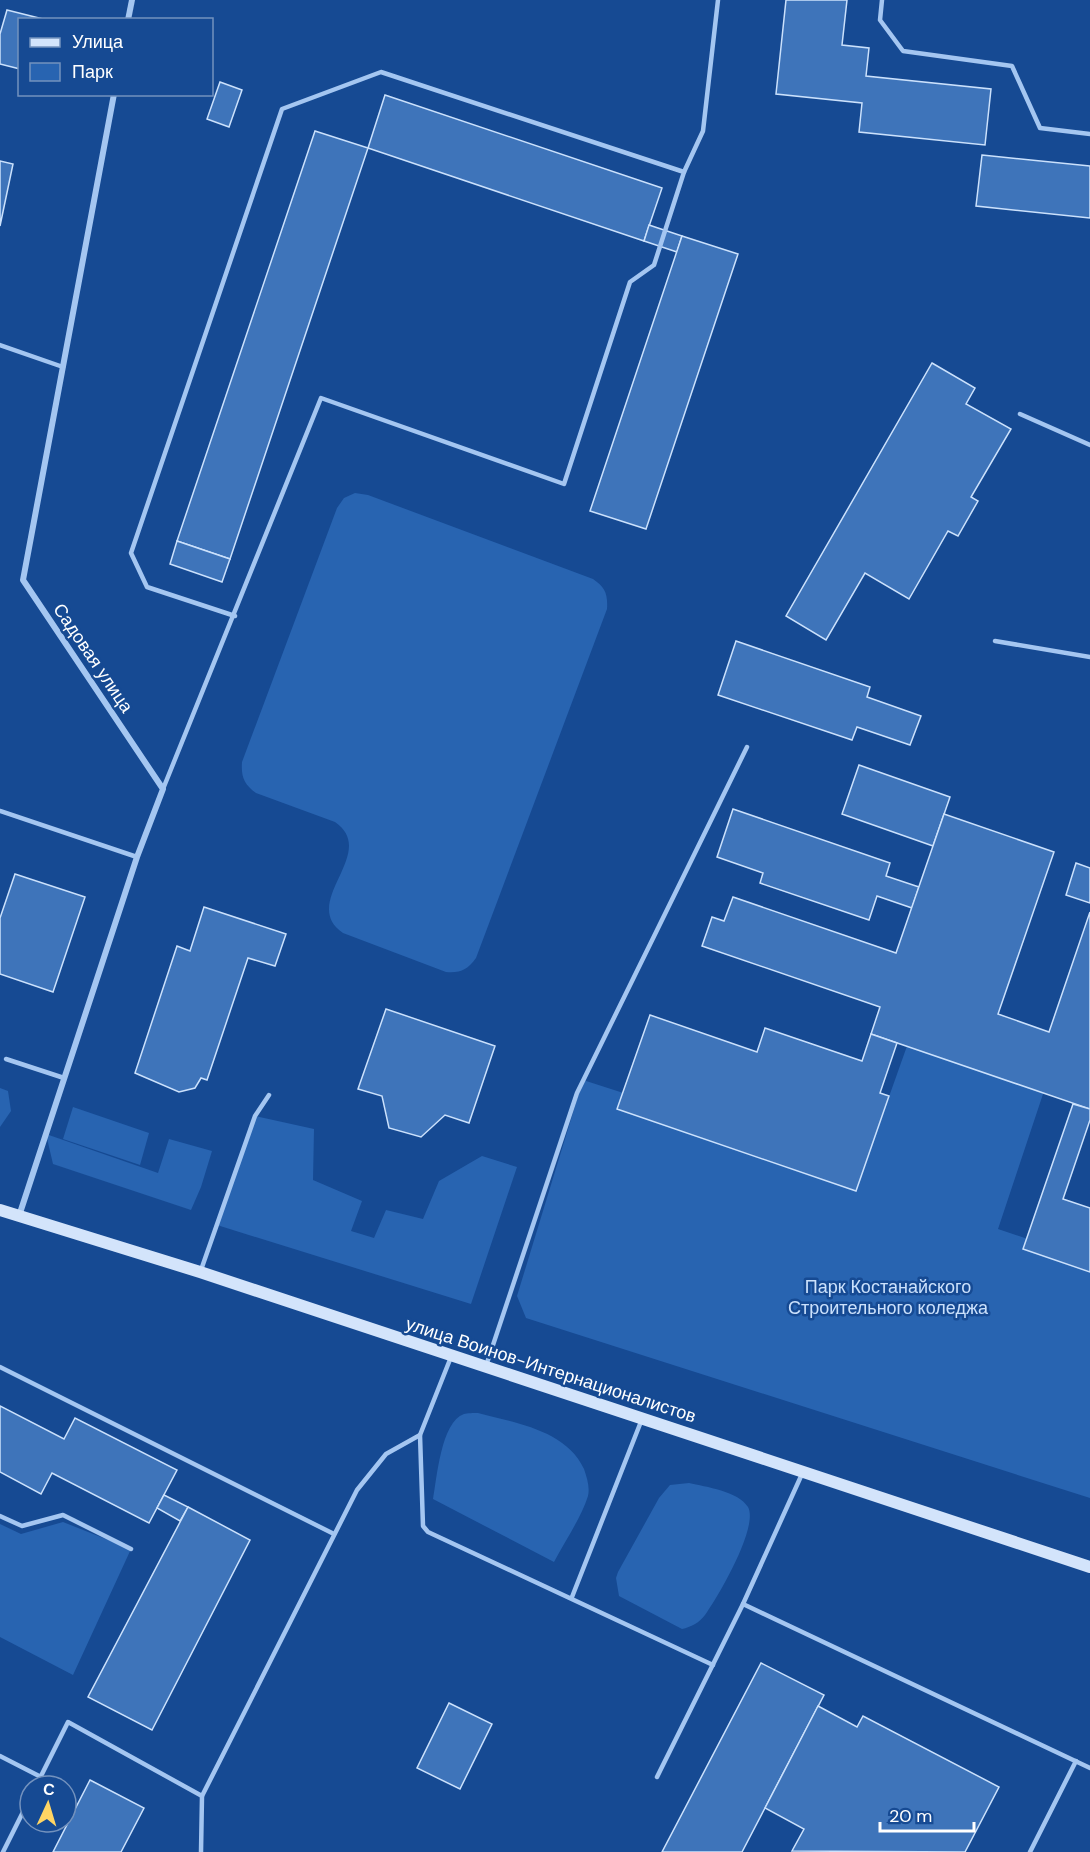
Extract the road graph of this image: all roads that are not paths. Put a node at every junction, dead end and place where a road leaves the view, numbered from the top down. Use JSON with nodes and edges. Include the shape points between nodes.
{"nodes":[{"id":1,"x":132,"y":0,"type":"edge"},
{"id":2,"x":718,"y":0,"type":"edge"},
{"id":3,"x":882,"y":0,"type":"edge"},
{"id":4,"x":128,"y":18,"type":"edge"},
{"id":5,"x":114,"y":96,"type":"edge"},
{"id":6,"x":1090,"y":134,"type":"edge"},
{"id":7,"x":684,"y":172,"type":"junction"},
{"id":8,"x":0,"y":345,"type":"edge"},
{"id":9,"x":63,"y":367,"type":"junction"},
{"id":10,"x":1020,"y":414,"type":"dead end"},
{"id":11,"x":1090,"y":445,"type":"edge"},
{"id":12,"x":235,"y":616,"type":"junction"},
{"id":13,"x":995,"y":641,"type":"dead end"},
{"id":14,"x":1090,"y":657,"type":"edge"},
{"id":15,"x":747,"y":747,"type":"dead end"},
{"id":16,"x":163,"y":789,"type":"junction"},
{"id":17,"x":0,"y":811,"type":"edge"},
{"id":18,"x":137,"y":857,"type":"junction"},
{"id":19,"x":6,"y":1059,"type":"dead end"},
{"id":20,"x":64,"y":1078,"type":"junction"},
{"id":21,"x":269,"y":1095,"type":"dead end"},
{"id":22,"x":0,"y":1210,"type":"edge"},
{"id":23,"x":19,"y":1216,"type":"junction"},
{"id":24,"x":200,"y":1272,"type":"junction"},
{"id":25,"x":451,"y":1357,"type":"junction"},
{"id":26,"x":0,"y":1367,"type":"edge"},
{"id":27,"x":485,"y":1368,"type":"junction"},
{"id":28,"x":642,"y":1419,"type":"junction"},
{"id":29,"x":420,"y":1435,"type":"junction"},
{"id":30,"x":803,"y":1472,"type":"junction"},
{"id":31,"x":0,"y":1516,"type":"edge"},
{"id":32,"x":334,"y":1534,"type":"junction"},
{"id":33,"x":131,"y":1549,"type":"dead end"},
{"id":34,"x":1090,"y":1568,"type":"edge"},
{"id":35,"x":572,"y":1597,"type":"junction"},
{"id":36,"x":743,"y":1604,"type":"junction"},
{"id":37,"x":713,"y":1665,"type":"junction"},
{"id":38,"x":0,"y":1756,"type":"edge"},
{"id":39,"x":1077,"y":1761,"type":"junction"},
{"id":40,"x":1090,"y":1768,"type":"edge"},
{"id":41,"x":34,"y":1774,"type":"edge"},
{"id":42,"x":42,"y":1774,"type":"edge"},
{"id":43,"x":657,"y":1777,"type":"dead end"},
{"id":44,"x":202,"y":1796,"type":"junction"},
{"id":45,"x":18,"y":1822,"type":"edge"},
{"id":46,"x":3,"y":1852,"type":"edge"},
{"id":47,"x":201,"y":1852,"type":"edge"},
{"id":48,"x":1030,"y":1852,"type":"edge"}],
"edges":[{"from":1,"to":4,"type":"street"},
{"from":2,"to":7,"type":"lane","via":[[703,131]]},
{"from":3,"to":6,"type":"lane","via":[[880,20],[903,51],[1012,66],[1040,128]]},
{"from":5,"to":9,"type":"street","name":"Садовая улица"},
{"from":7,"to":12,"type":"lane","via":[[654,265],[630,282],[564,484],[321,398]]},
{"from":7,"to":12,"type":"lane","via":[[381,72],[282,109],[131,553],[147,587]]},
{"from":8,"to":9,"type":"lane"},
{"from":9,"to":16,"type":"street","name":"Садовая улица","via":[[23,580]]},
{"from":10,"to":11,"type":"lane"},
{"from":12,"to":16,"type":"lane"},
{"from":13,"to":14,"type":"lane"},
{"from":15,"to":27,"type":"lane","via":[[577,1093]]},
{"from":16,"to":18,"type":"street"},
{"from":17,"to":18,"type":"lane"},
{"from":18,"to":20,"type":"street"},
{"from":19,"to":20,"type":"lane"},
{"from":20,"to":23,"type":"street"},
{"from":21,"to":24,"type":"lane","via":[[255,1116]]},
{"from":22,"to":23,"type":"street","name":"улица Воинов-Интернационалистов"},
{"from":23,"to":24,"type":"street","name":"улица Воинов-Интернационалистов"},
{"from":24,"to":25,"type":"street","name":"улица Воинов-Интернационалистов"},
{"from":25,"to":27,"type":"street","name":"улица Воинов-Интернационалистов"},
{"from":25,"to":29,"type":"lane"},
{"from":26,"to":32,"type":"lane"},
{"from":27,"to":28,"type":"street","name":"улица Воинов-Интернационалистов"},
{"from":28,"to":30,"type":"street","name":"улица Воинов-Интернационалистов"},
{"from":28,"to":35,"type":"lane"},
{"from":29,"to":32,"type":"lane","via":[[386,1454],[357,1490]]},
{"from":29,"to":35,"type":"lane","via":[[423,1526],[428,1532]]},
{"from":30,"to":34,"type":"street","name":"улица Воинов-Интернационалистов"},
{"from":30,"to":36,"type":"lane"},
{"from":31,"to":33,"type":"lane","via":[[21,1526],[63,1515]]},
{"from":32,"to":44,"type":"lane"},
{"from":35,"to":37,"type":"lane"},
{"from":36,"to":37,"type":"lane"},
{"from":36,"to":39,"type":"lane"},
{"from":37,"to":43,"type":"lane"},
{"from":38,"to":41,"type":"lane"},
{"from":39,"to":40,"type":"lane"},
{"from":39,"to":48,"type":"lane"},
{"from":42,"to":44,"type":"lane","via":[[68,1722]]},
{"from":44,"to":47,"type":"lane"},
{"from":45,"to":46,"type":"lane"}]}
